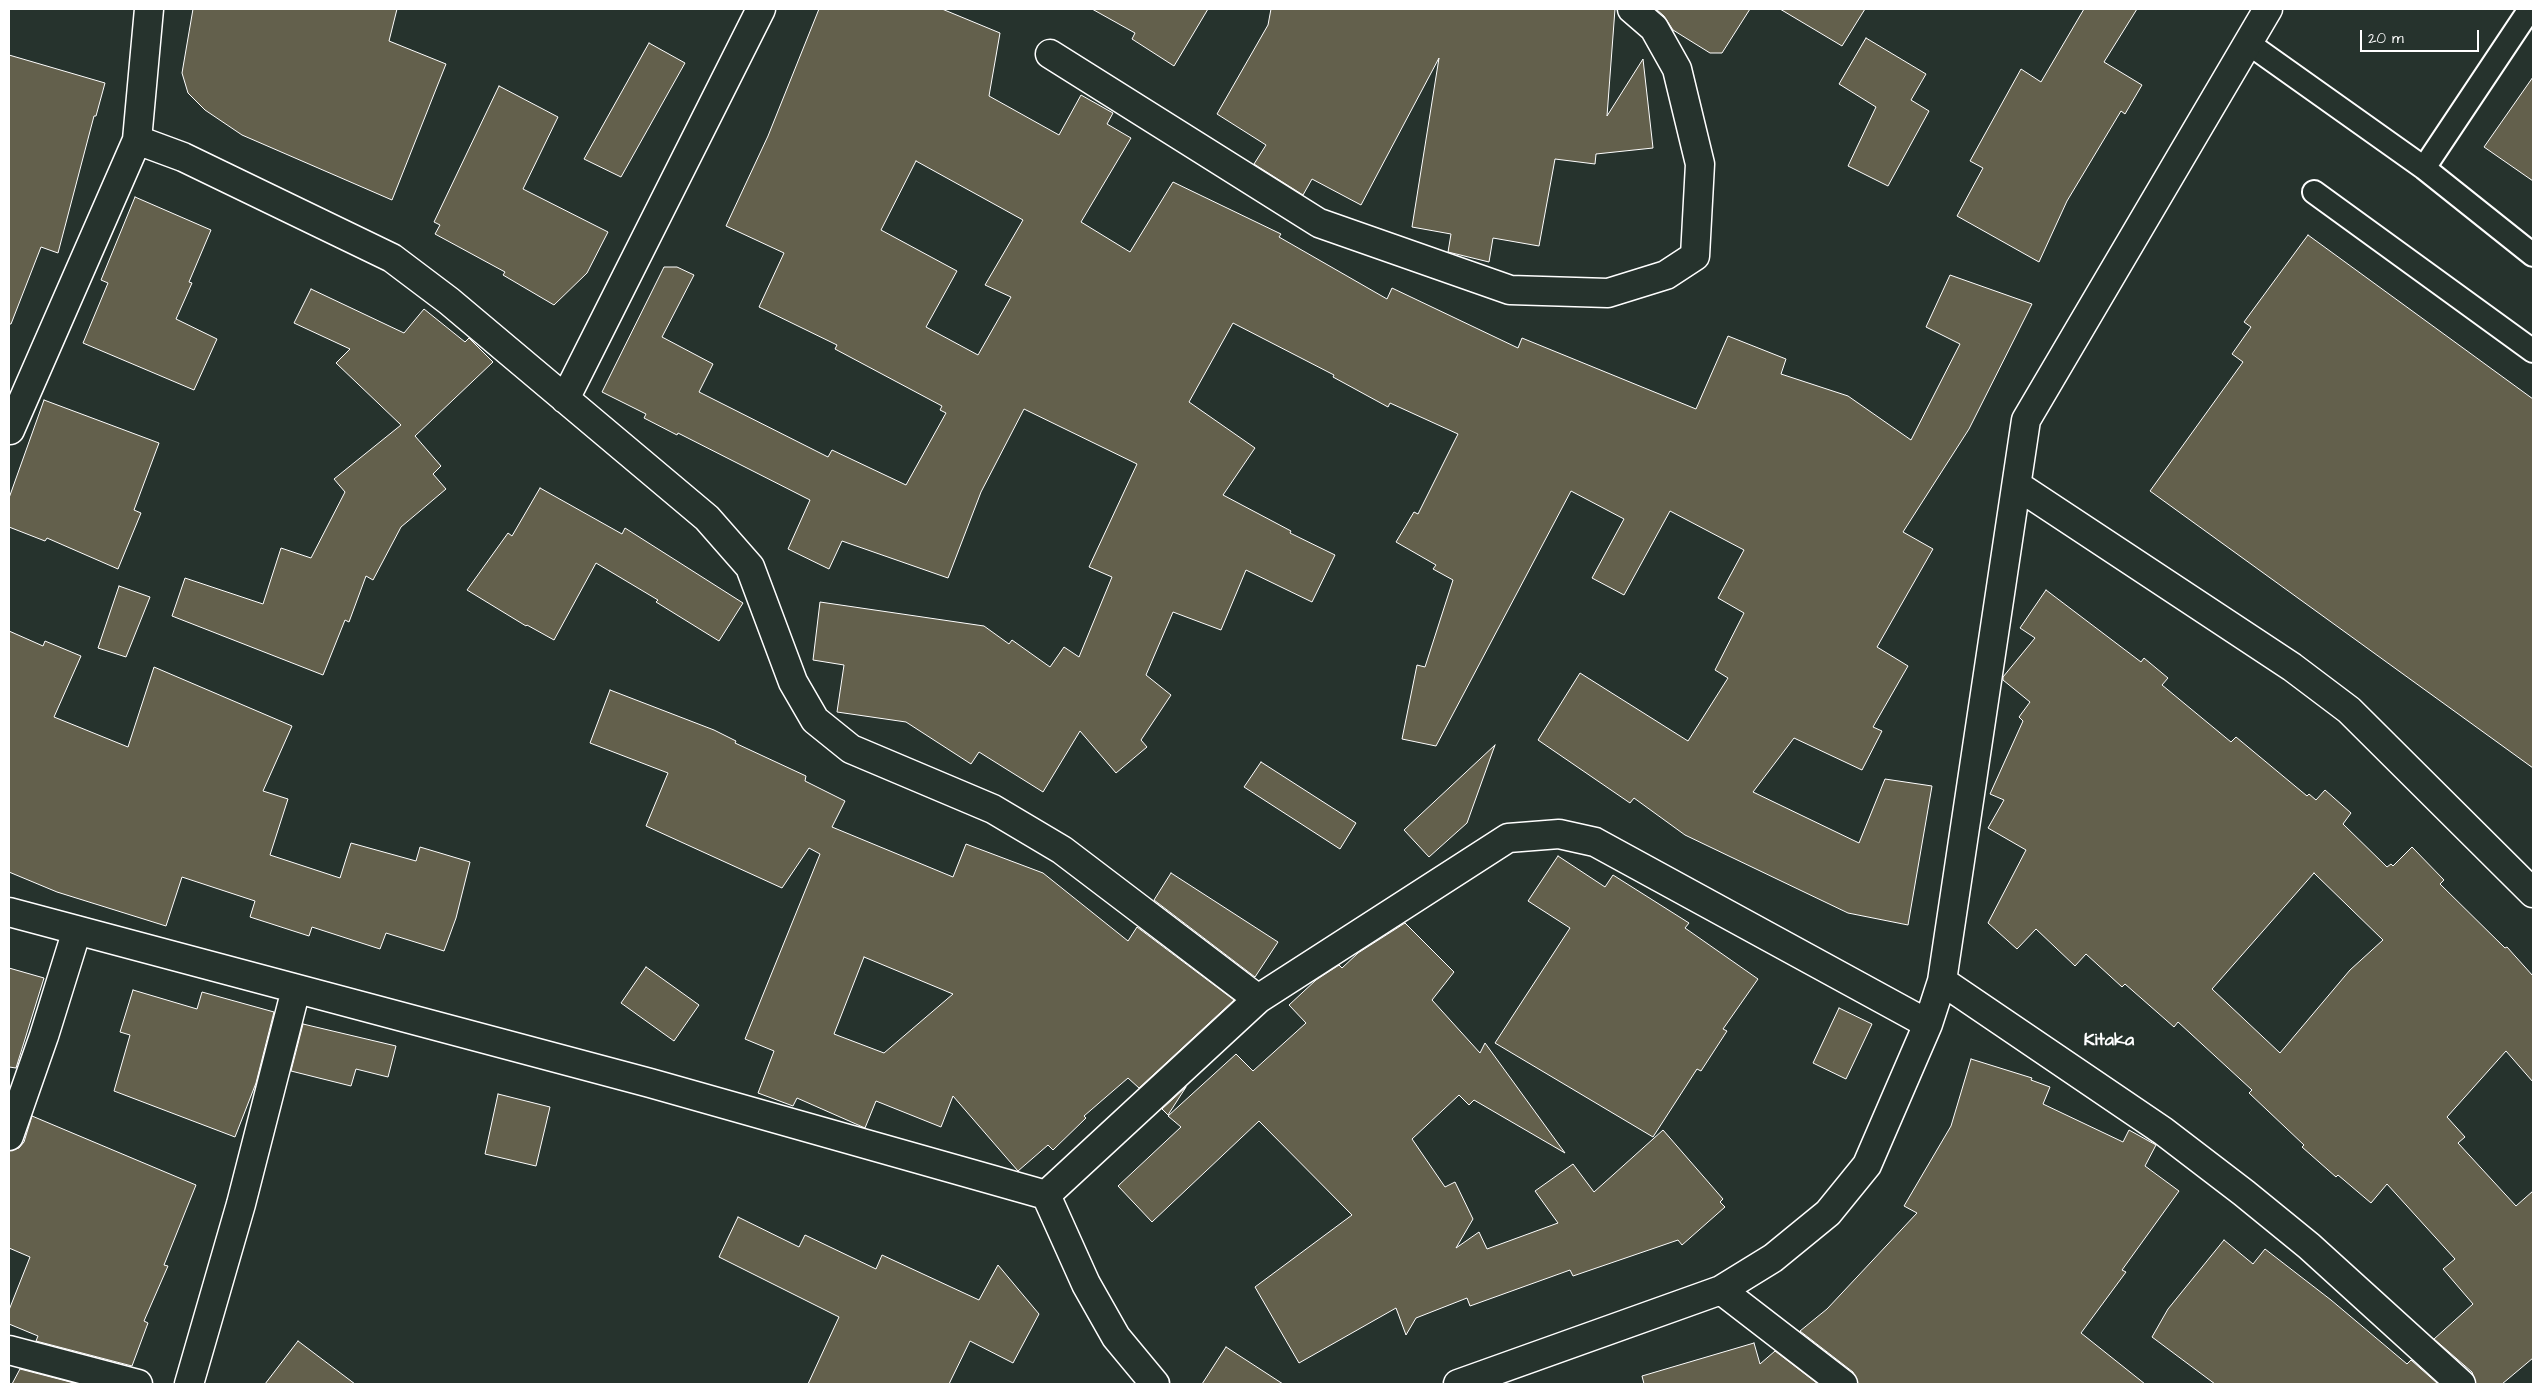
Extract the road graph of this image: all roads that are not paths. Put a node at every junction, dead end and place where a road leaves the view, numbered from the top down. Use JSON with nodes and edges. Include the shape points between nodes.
{"nodes":[{"id":1,"x":149,"y":9,"type":"edge"},
{"id":2,"x":761,"y":9,"type":"edge"},
{"id":3,"x":1632,"y":9,"type":"edge"},
{"id":4,"x":2268,"y":9,"type":"edge"},
{"id":5,"x":2530,"y":9,"type":"edge"},
{"id":6,"x":2248,"y":43,"type":"junction"},
{"id":7,"x":1050,"y":54,"type":"dead end"},
{"id":8,"x":137,"y":140,"type":"junction"},
{"id":9,"x":2424,"y":168,"type":"junction"},
{"id":10,"x":2314,"y":192,"type":"dead end"},
{"id":11,"x":2533,"y":255,"type":"edge"},
{"id":12,"x":2533,"y":351,"type":"edge"},
{"id":13,"x":566,"y":399,"type":"junction"},
{"id":14,"x":10,"y":430,"type":"dead end"},
{"id":15,"x":2018,"y":486,"type":"junction"},
{"id":16,"x":2533,"y":893,"type":"edge"},
{"id":17,"x":9,"y":912,"type":"edge"},
{"id":18,"x":77,"y":930,"type":"junction"},
{"id":19,"x":1942,"y":981,"type":"junction"},
{"id":20,"x":296,"y":989,"type":"junction"},
{"id":21,"x":1258,"y":999,"type":"junction"},
{"id":22,"x":1928,"y":1024,"type":"junction"},
{"id":23,"x":9,"y":1136,"type":"edge"},
{"id":24,"x":1046,"y":1195,"type":"junction"},
{"id":25,"x":1721,"y":1290,"type":"junction"},
{"id":26,"x":9,"y":1350,"type":"edge"},
{"id":27,"x":138,"y":1384,"type":"edge"},
{"id":28,"x":189,"y":1384,"type":"edge"},
{"id":29,"x":1155,"y":1384,"type":"edge"},
{"id":30,"x":1458,"y":1384,"type":"edge"},
{"id":31,"x":1843,"y":1384,"type":"edge"},
{"id":32,"x":2461,"y":1384,"type":"edge"}],
"edges":[{"from":1,"to":8,"type":"street"},
{"from":2,"to":13,"type":"street"},
{"from":3,"to":7,"type":"street","via":[[1654,28],[1678,69],[1700,164],[1695,256],[1666,275],[1608,293],[1510,290],[1318,223]]},
{"from":4,"to":6,"type":"street"},
{"from":5,"to":9,"type":"lane"},
{"from":6,"to":9,"type":"lane"},
{"from":6,"to":15,"type":"street","via":[[2026,420]]},
{"from":8,"to":13,"type":"street","via":[[183,157],[392,258]]},
{"from":8,"to":14,"type":"street"},
{"from":9,"to":11,"type":"lane"},
{"from":10,"to":12,"type":"lane"},
{"from":13,"to":21,"type":"street","via":[[707,518],[750,567],[793,682],[816,720],[851,748],[993,809],[1062,850]]},
{"from":15,"to":16,"type":"street","via":[[2292,667],[2349,710]]},
{"from":15,"to":19,"type":"street"},
{"from":17,"to":18,"type":"street"},
{"from":18,"to":20,"type":"street"},
{"from":18,"to":23,"type":"street"},
{"from":19,"to":22,"type":"street"},
{"from":19,"to":32,"type":"street","via":[[2163,1131],[2244,1193],[2309,1246]]},
{"from":20,"to":24,"type":"street","via":[[650,1083]]},
{"from":20,"to":28,"type":"street","via":[[242,1204]]},
{"from":21,"to":22,"type":"street","via":[[1508,838],[1559,834],[1595,842]]},
{"from":21,"to":24,"type":"street"},
{"from":22,"to":25,"type":"street","via":[[1867,1165],[1828,1213],[1773,1258]]},
{"from":24,"to":29,"type":"street","via":[[1086,1284],[1116,1337]]},
{"from":25,"to":30,"type":"street"},
{"from":25,"to":31,"type":"street"},
{"from":26,"to":27,"type":"street"}]}
